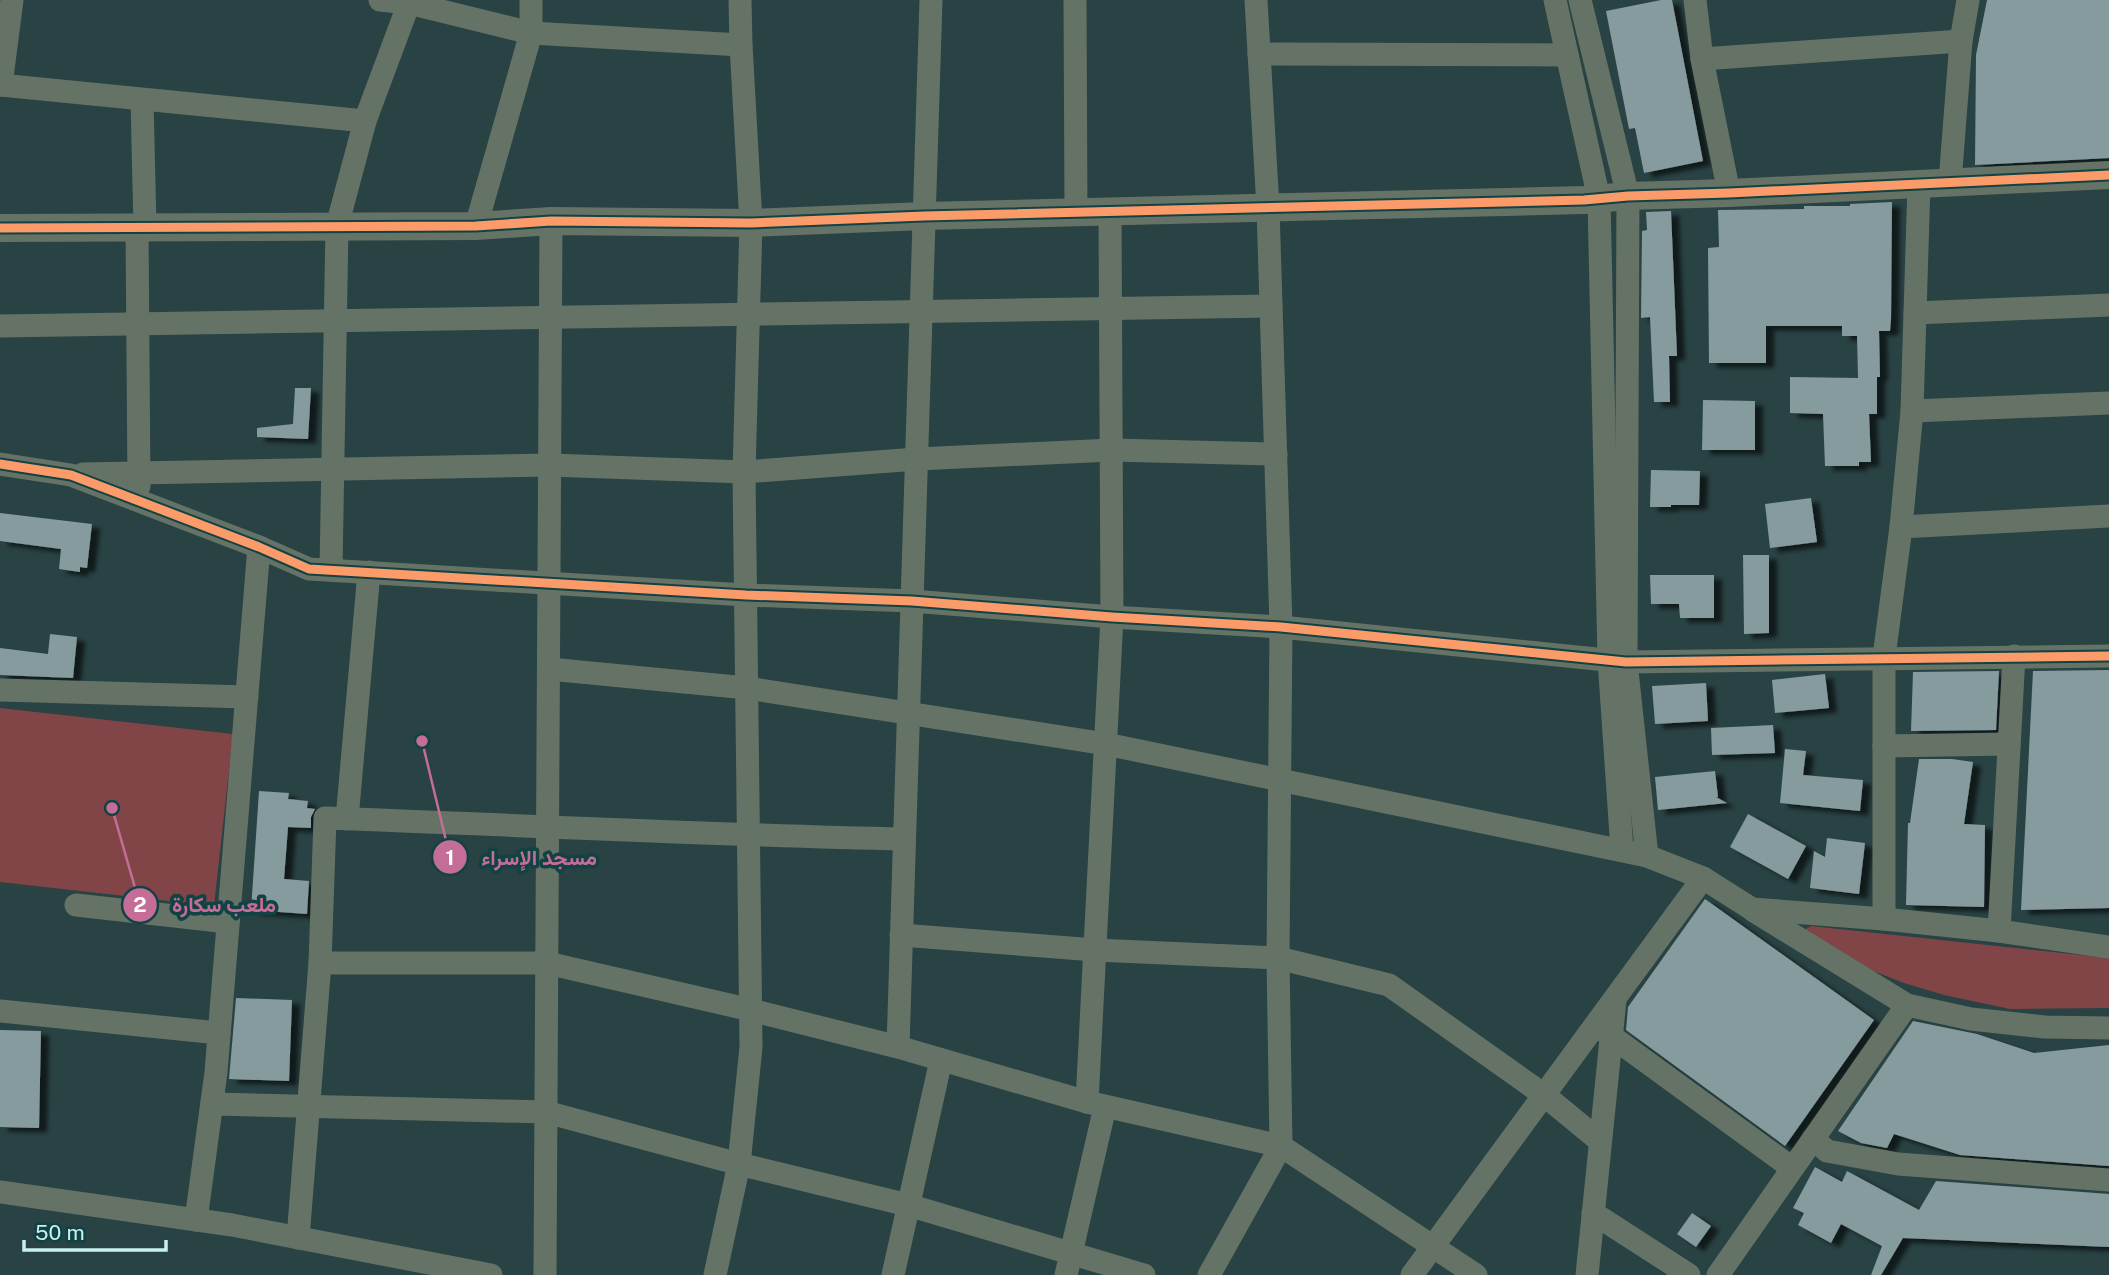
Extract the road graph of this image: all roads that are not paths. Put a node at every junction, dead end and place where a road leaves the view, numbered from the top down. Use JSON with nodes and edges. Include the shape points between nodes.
{"nodes":[{"id":1,"x":12,"y":0,"type":"edge"},
{"id":2,"x":380,"y":0,"type":"edge"},
{"id":3,"x":531,"y":0,"type":"edge"},
{"id":4,"x":740,"y":0,"type":"edge"},
{"id":5,"x":931,"y":0,"type":"edge"},
{"id":6,"x":1075,"y":0,"type":"edge"},
{"id":7,"x":1256,"y":0,"type":"edge"},
{"id":8,"x":1555,"y":0,"type":"edge"},
{"id":9,"x":1580,"y":0,"type":"edge"},
{"id":10,"x":1695,"y":0,"type":"edge"},
{"id":11,"x":1968,"y":0,"type":"edge"},
{"id":12,"x":409,"y":3,"type":"junction"},
{"id":13,"x":531,"y":33,"type":"junction"},
{"id":14,"x":1961,"y":41,"type":"junction"},
{"id":15,"x":741,"y":45,"type":"junction"},
{"id":16,"x":1259,"y":54,"type":"junction"},
{"id":17,"x":1567,"y":55,"type":"junction"},
{"id":18,"x":1702,"y":59,"type":"junction"},
{"id":19,"x":0,"y":85,"type":"edge"},
{"id":20,"x":142,"y":100,"type":"junction"},
{"id":21,"x":365,"y":121,"type":"junction"},
{"id":22,"x":2109,"y":175,"type":"edge"},
{"id":23,"x":1950,"y":182,"type":"junction"},
{"id":24,"x":1919,"y":184,"type":"junction"},
{"id":25,"x":1730,"y":193,"type":"junction"},
{"id":26,"x":1628,"y":195,"type":"junction"},
{"id":27,"x":1599,"y":199,"type":"junction"},
{"id":28,"x":1268,"y":208,"type":"junction"},
{"id":29,"x":1110,"y":211,"type":"junction"},
{"id":30,"x":1076,"y":212,"type":"junction"},
{"id":31,"x":924,"y":216,"type":"junction"},
{"id":32,"x":551,"y":222,"type":"junction"},
{"id":33,"x":751,"y":223,"type":"junction"},
{"id":34,"x":337,"y":226,"type":"junction"},
{"id":35,"x":476,"y":226,"type":"junction"},
{"id":36,"x":141,"y":227,"type":"junction"},
{"id":37,"x":0,"y":228,"type":"edge"},
{"id":38,"x":2109,"y":305,"type":"edge"},
{"id":39,"x":1271,"y":306,"type":"junction"},
{"id":40,"x":1111,"y":310,"type":"junction"},
{"id":41,"x":921,"y":312,"type":"junction"},
{"id":42,"x":1914,"y":313,"type":"junction"},
{"id":43,"x":748,"y":314,"type":"junction"},
{"id":44,"x":551,"y":318,"type":"junction"},
{"id":45,"x":336,"y":321,"type":"junction"},
{"id":46,"x":138,"y":324,"type":"junction"},
{"id":47,"x":0,"y":326,"type":"edge"},
{"id":48,"x":2109,"y":403,"type":"edge"},
{"id":49,"x":1912,"y":411,"type":"junction"},
{"id":50,"x":1112,"y":450,"type":"junction"},
{"id":51,"x":1276,"y":454,"type":"junction"},
{"id":52,"x":916,"y":459,"type":"junction"},
{"id":53,"x":0,"y":464,"type":"edge"},
{"id":54,"x":550,"y":465,"type":"junction"},
{"id":55,"x":333,"y":469,"type":"junction"},
{"id":56,"x":744,"y":472,"type":"junction"},
{"id":57,"x":138,"y":473,"type":"junction"},
{"id":58,"x":71,"y":475,"type":"junction"},
{"id":59,"x":139,"y":501,"type":"junction"},
{"id":60,"x":2109,"y":516,"type":"edge"},
{"id":61,"x":1901,"y":527,"type":"junction"},
{"id":62,"x":259,"y":547,"type":"junction"},
{"id":63,"x":331,"y":570,"type":"junction"},
{"id":64,"x":369,"y":572,"type":"junction"},
{"id":65,"x":549,"y":583,"type":"junction"},
{"id":66,"x":746,"y":595,"type":"junction"},
{"id":67,"x":912,"y":601,"type":"junction"},
{"id":68,"x":1112,"y":617,"type":"junction"},
{"id":69,"x":1281,"y":627,"type":"junction"},
{"id":70,"x":2014,"y":656,"type":"junction"},
{"id":71,"x":2109,"y":656,"type":"edge"},
{"id":72,"x":1884,"y":657,"type":"junction"},
{"id":73,"x":1617,"y":661,"type":"junction"},
{"id":74,"x":549,"y":669,"type":"junction"},
{"id":75,"x":747,"y":688,"type":"junction"},
{"id":76,"x":0,"y":690,"type":"edge"},
{"id":77,"x":247,"y":697,"type":"junction"},
{"id":78,"x":908,"y":712,"type":"junction"},
{"id":79,"x":1106,"y":744,"type":"junction"},
{"id":80,"x":2009,"y":744,"type":"junction"},
{"id":81,"x":1884,"y":746,"type":"junction"},
{"id":82,"x":1281,"y":779,"type":"junction"},
{"id":83,"x":346,"y":819,"type":"junction"},
{"id":84,"x":548,"y":826,"type":"junction"},
{"id":85,"x":748,"y":836,"type":"junction"},
{"id":86,"x":904,"y":839,"type":"junction"},
{"id":87,"x":1622,"y":850,"type":"junction"},
{"id":88,"x":1647,"y":856,"type":"junction"},
{"id":89,"x":1703,"y":878,"type":"junction"},
{"id":90,"x":76,"y":905,"type":"dead end"},
{"id":91,"x":1752,"y":909,"type":"junction"},
{"id":92,"x":1884,"y":919,"type":"junction"},
{"id":93,"x":229,"y":922,"type":"junction"},
{"id":94,"x":1999,"y":931,"type":"junction"},
{"id":95,"x":901,"y":935,"type":"junction"},
{"id":96,"x":2109,"y":947,"type":"edge"},
{"id":97,"x":1095,"y":950,"type":"junction"},
{"id":98,"x":1278,"y":958,"type":"junction"},
{"id":99,"x":320,"y":963,"type":"junction"},
{"id":100,"x":547,"y":963,"type":"junction"},
{"id":101,"x":1907,"y":1005,"type":"junction"},
{"id":102,"x":751,"y":1010,"type":"junction"},
{"id":103,"x":0,"y":1012,"type":"edge"},
{"id":104,"x":2109,"y":1028,"type":"edge"},
{"id":105,"x":1603,"y":1030,"type":"junction"},
{"id":106,"x":219,"y":1033,"type":"junction"},
{"id":107,"x":898,"y":1047,"type":"junction"},
{"id":108,"x":941,"y":1060,"type":"junction"},
{"id":109,"x":1544,"y":1096,"type":"junction"},
{"id":110,"x":212,"y":1104,"type":"junction"},
{"id":111,"x":1096,"y":1105,"type":"junction"},
{"id":112,"x":307,"y":1107,"type":"junction"},
{"id":113,"x":546,"y":1112,"type":"junction"},
{"id":114,"x":1813,"y":1139,"type":"junction"},
{"id":115,"x":1600,"y":1141,"type":"junction"},
{"id":116,"x":1281,"y":1146,"type":"junction"},
{"id":117,"x":739,"y":1164,"type":"junction"},
{"id":118,"x":1793,"y":1168,"type":"junction"},
{"id":119,"x":2109,"y":1180,"type":"edge"},
{"id":120,"x":0,"y":1192,"type":"edge"},
{"id":121,"x":908,"y":1205,"type":"junction"},
{"id":122,"x":1593,"y":1213,"type":"junction"},
{"id":123,"x":196,"y":1220,"type":"junction"},
{"id":124,"x":298,"y":1237,"type":"junction"},
{"id":125,"x":1434,"y":1246,"type":"junction"},
{"id":126,"x":1068,"y":1264,"type":"edge"},
{"id":127,"x":491,"y":1275,"type":"edge"},
{"id":128,"x":545,"y":1275,"type":"edge"},
{"id":129,"x":715,"y":1275,"type":"edge"},
{"id":130,"x":893,"y":1275,"type":"edge"},
{"id":131,"x":1144,"y":1275,"type":"edge"},
{"id":132,"x":1209,"y":1275,"type":"edge"},
{"id":133,"x":1412,"y":1275,"type":"edge"},
{"id":134,"x":1476,"y":1275,"type":"edge"},
{"id":135,"x":1587,"y":1275,"type":"edge"},
{"id":136,"x":1689,"y":1275,"type":"edge"},
{"id":137,"x":1718,"y":1275,"type":"edge"}],
"edges":[{"from":1,"to":19,"type":"street"},
{"from":2,"to":12,"type":"street"},
{"from":3,"to":13,"type":"street"},
{"from":4,"to":15,"type":"street"},
{"from":5,"to":31,"type":"street"},
{"from":6,"to":30,"type":"street"},
{"from":7,"to":16,"type":"street"},
{"from":8,"to":17,"type":"street"},
{"from":9,"to":26,"type":"street"},
{"from":10,"to":18,"type":"street"},
{"from":11,"to":14,"type":"street"},
{"from":12,"to":13,"type":"street"},
{"from":12,"to":21,"type":"street"},
{"from":13,"to":15,"type":"street"},
{"from":13,"to":35,"type":"street"},
{"from":14,"to":18,"type":"street"},
{"from":14,"to":23,"type":"street"},
{"from":15,"to":33,"type":"street"},
{"from":16,"to":17,"type":"street"},
{"from":16,"to":28,"type":"street"},
{"from":17,"to":27,"type":"street"},
{"from":18,"to":25,"type":"street"},
{"from":19,"to":20,"type":"street"},
{"from":20,"to":21,"type":"street"},
{"from":20,"to":36,"type":"street"},
{"from":21,"to":34,"type":"street"},
{"from":22,"to":23,"type":"street"},
{"from":23,"to":24,"type":"street"},
{"from":24,"to":25,"type":"street"},
{"from":24,"to":42,"type":"street"},
{"from":25,"to":26,"type":"street"},
{"from":26,"to":27,"type":"street"},
{"from":26,"to":73,"type":"street"},
{"from":27,"to":28,"type":"street"},
{"from":27,"to":73,"type":"street"},
{"from":28,"to":29,"type":"street"},
{"from":28,"to":39,"type":"street"},
{"from":29,"to":30,"type":"street"},
{"from":29,"to":40,"type":"street"},
{"from":30,"to":31,"type":"street"},
{"from":31,"to":33,"type":"street"},
{"from":31,"to":41,"type":"street"},
{"from":32,"to":33,"type":"street"},
{"from":32,"to":35,"type":"street"},
{"from":32,"to":44,"type":"street"},
{"from":33,"to":43,"type":"street"},
{"from":34,"to":35,"type":"street"},
{"from":34,"to":36,"type":"street"},
{"from":34,"to":45,"type":"street"},
{"from":36,"to":37,"type":"street"},
{"from":36,"to":46,"type":"street"},
{"from":38,"to":42,"type":"street"},
{"from":39,"to":40,"type":"street"},
{"from":39,"to":51,"type":"street"},
{"from":40,"to":41,"type":"street"},
{"from":40,"to":50,"type":"street"},
{"from":41,"to":43,"type":"street"},
{"from":41,"to":52,"type":"street"},
{"from":42,"to":49,"type":"street"},
{"from":43,"to":44,"type":"street"},
{"from":43,"to":56,"type":"street"},
{"from":44,"to":45,"type":"street"},
{"from":44,"to":54,"type":"street"},
{"from":45,"to":46,"type":"street"},
{"from":45,"to":55,"type":"street"},
{"from":46,"to":47,"type":"street"},
{"from":46,"to":57,"type":"street"},
{"from":48,"to":49,"type":"street"},
{"from":49,"to":61,"type":"street"},
{"from":50,"to":51,"type":"street"},
{"from":50,"to":52,"type":"street"},
{"from":50,"to":68,"type":"street"},
{"from":51,"to":69,"type":"street"},
{"from":52,"to":56,"type":"street"},
{"from":52,"to":67,"type":"street"},
{"from":53,"to":58,"type":"street"},
{"from":54,"to":55,"type":"street"},
{"from":54,"to":56,"type":"street"},
{"from":54,"to":65,"type":"street"},
{"from":55,"to":57,"type":"street"},
{"from":55,"to":63,"type":"street"},
{"from":56,"to":66,"type":"street"},
{"from":57,"to":58,"type":"street"},
{"from":57,"to":59,"type":"street"},
{"from":58,"to":59,"type":"street"},
{"from":59,"to":62,"type":"street"},
{"from":60,"to":61,"type":"street"},
{"from":61,"to":72,"type":"street"},
{"from":62,"to":63,"type":"street","via":[[309,569]]},
{"from":62,"to":77,"type":"street"},
{"from":63,"to":64,"type":"street"},
{"from":64,"to":65,"type":"street"},
{"from":64,"to":83,"type":"street"},
{"from":65,"to":66,"type":"street"},
{"from":65,"to":74,"type":"street"},
{"from":66,"to":67,"type":"street"},
{"from":66,"to":75,"type":"street"},
{"from":67,"to":68,"type":"street"},
{"from":67,"to":78,"type":"street"},
{"from":68,"to":69,"type":"street"},
{"from":68,"to":79,"type":"street"},
{"from":69,"to":73,"type":"street"},
{"from":69,"to":82,"type":"street"},
{"from":70,"to":71,"type":"street"},
{"from":70,"to":72,"type":"street"},
{"from":70,"to":80,"type":"street"},
{"from":72,"to":73,"type":"street"},
{"from":72,"to":81,"type":"street"},
{"from":73,"to":87,"type":"street"},
{"from":73,"to":88,"type":"street"},
{"from":74,"to":75,"type":"street"},
{"from":74,"to":84,"type":"street"},
{"from":75,"to":78,"type":"street"},
{"from":75,"to":85,"type":"street"},
{"from":76,"to":77,"type":"street"},
{"from":77,"to":93,"type":"street"},
{"from":78,"to":79,"type":"street"},
{"from":78,"to":86,"type":"street"},
{"from":79,"to":82,"type":"street"},
{"from":79,"to":97,"type":"street"},
{"from":80,"to":81,"type":"street"},
{"from":80,"to":94,"type":"street"},
{"from":81,"to":92,"type":"street"},
{"from":82,"to":87,"type":"street"},
{"from":82,"to":98,"type":"street"},
{"from":83,"to":84,"type":"street"},
{"from":83,"to":99,"type":"street","via":[[325,818]]},
{"from":84,"to":85,"type":"street"},
{"from":84,"to":100,"type":"street"},
{"from":85,"to":86,"type":"street"},
{"from":85,"to":102,"type":"street"},
{"from":86,"to":95,"type":"street"},
{"from":87,"to":88,"type":"street"},
{"from":88,"to":89,"type":"street"},
{"from":89,"to":91,"type":"street"},
{"from":89,"to":105,"type":"street","via":[[1616,997]]},
{"from":90,"to":93,"type":"street"},
{"from":91,"to":92,"type":"street"},
{"from":91,"to":101,"type":"street"},
{"from":92,"to":94,"type":"street"},
{"from":93,"to":106,"type":"street"},
{"from":94,"to":96,"type":"street"},
{"from":95,"to":97,"type":"street"},
{"from":95,"to":107,"type":"street"},
{"from":97,"to":98,"type":"street"},
{"from":97,"to":111,"type":"street"},
{"from":98,"to":109,"type":"street","via":[[1389,985]]},
{"from":98,"to":116,"type":"street"},
{"from":99,"to":100,"type":"street"},
{"from":99,"to":112,"type":"street"},
{"from":100,"to":102,"type":"street"},
{"from":100,"to":113,"type":"street"},
{"from":101,"to":104,"type":"street","via":[[1971,1019]]},
{"from":101,"to":114,"type":"street"},
{"from":102,"to":107,"type":"street"},
{"from":102,"to":117,"type":"street"},
{"from":103,"to":106,"type":"street"},
{"from":105,"to":109,"type":"street"},
{"from":105,"to":115,"type":"street"},
{"from":105,"to":118,"type":"street"},
{"from":106,"to":110,"type":"street"},
{"from":107,"to":108,"type":"street"},
{"from":108,"to":111,"type":"street"},
{"from":108,"to":121,"type":"street"},
{"from":109,"to":115,"type":"street"},
{"from":109,"to":125,"type":"street"},
{"from":110,"to":112,"type":"street"},
{"from":110,"to":123,"type":"street"},
{"from":111,"to":116,"type":"street"},
{"from":111,"to":126,"type":"street"},
{"from":112,"to":113,"type":"street"},
{"from":112,"to":124,"type":"street"},
{"from":113,"to":117,"type":"street"},
{"from":113,"to":128,"type":"street"},
{"from":114,"to":118,"type":"street"},
{"from":114,"to":119,"type":"street","via":[[1827,1151],[1898,1164]]},
{"from":115,"to":122,"type":"street"},
{"from":116,"to":125,"type":"street"},
{"from":116,"to":132,"type":"street"},
{"from":117,"to":121,"type":"street"},
{"from":117,"to":129,"type":"street"},
{"from":118,"to":137,"type":"street"},
{"from":120,"to":123,"type":"street"},
{"from":121,"to":126,"type":"street"},
{"from":121,"to":130,"type":"street"},
{"from":122,"to":135,"type":"street"},
{"from":122,"to":136,"type":"street"},
{"from":123,"to":124,"type":"street"},
{"from":124,"to":127,"type":"street"},
{"from":125,"to":133,"type":"street"},
{"from":125,"to":134,"type":"street"},
{"from":126,"to":131,"type":"street"}]}
